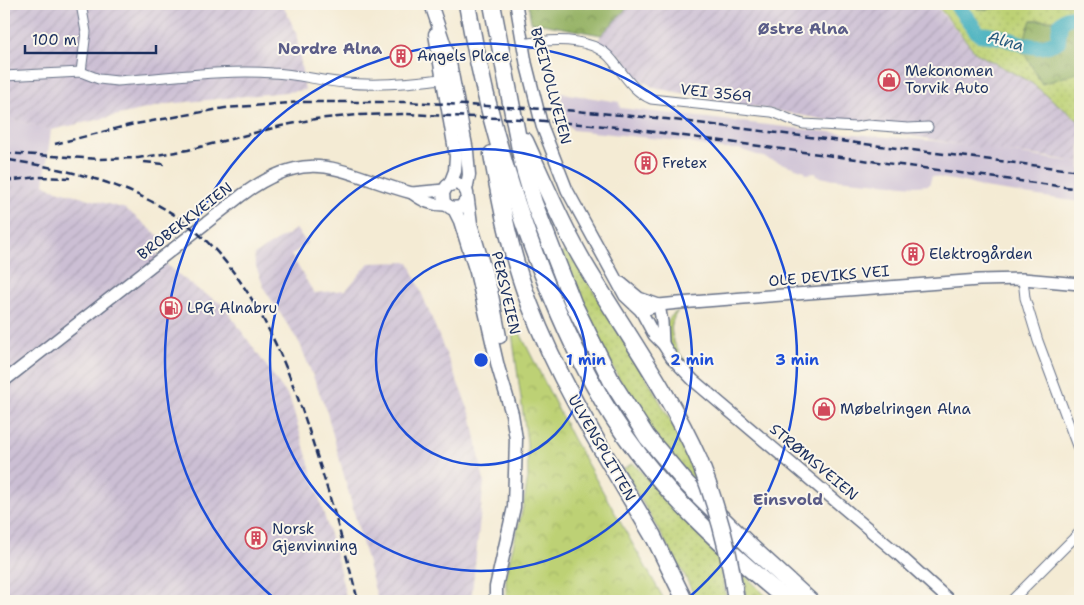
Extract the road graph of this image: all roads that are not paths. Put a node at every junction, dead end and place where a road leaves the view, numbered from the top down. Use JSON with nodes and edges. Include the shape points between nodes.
{"nodes":[{"id":1,"x":81,"y":4,"type":"edge"},
{"id":2,"x":467,"y":4,"type":"edge"},
{"id":3,"x":492,"y":4,"type":"edge"},
{"id":4,"x":516,"y":4,"type":"edge"},
{"id":5,"x":433,"y":9,"type":"edge"},
{"id":6,"x":522,"y":44,"type":"junction"},
{"id":7,"x":476,"y":57,"type":"junction"},
{"id":8,"x":4,"y":70,"type":"edge"},
{"id":9,"x":81,"y":72,"type":"junction"},
{"id":10,"x":15,"y":74,"type":"junction"},
{"id":11,"x":4,"y":76,"type":"edge"},
{"id":12,"x":448,"y":78,"type":"junction"},
{"id":13,"x":516,"y":120,"type":"junction"},
{"id":14,"x":928,"y":127,"type":"dead end"},
{"id":15,"x":447,"y":187,"type":"junction"},
{"id":16,"x":412,"y":193,"type":"junction"},
{"id":17,"x":466,"y":194,"type":"junction"},
{"id":18,"x":450,"y":207,"type":"junction"},
{"id":19,"x":1024,"y":279,"type":"junction"},
{"id":20,"x":618,"y":281,"type":"junction"},
{"id":21,"x":1080,"y":284,"type":"edge"},
{"id":22,"x":659,"y":305,"type":"junction"},
{"id":23,"x":641,"y":310,"type":"junction"},
{"id":24,"x":663,"y":344,"type":"junction"},
{"id":25,"x":4,"y":381,"type":"edge"},
{"id":26,"x":508,"y":396,"type":"junction"},
{"id":27,"x":1080,"y":454,"type":"edge"},
{"id":28,"x":1080,"y":532,"type":"edge"},
{"id":29,"x":653,"y":536,"type":"joint"},
{"id":30,"x":759,"y":578,"type":"junction"},
{"id":31,"x":496,"y":587,"type":"junction"},
{"id":32,"x":487,"y":601,"type":"edge"},
{"id":33,"x":496,"y":601,"type":"edge"},
{"id":34,"x":685,"y":601,"type":"edge"},
{"id":35,"x":736,"y":601,"type":"edge"},
{"id":36,"x":779,"y":601,"type":"edge"},
{"id":37,"x":788,"y":601,"type":"edge"},
{"id":38,"x":810,"y":601,"type":"edge"},
{"id":39,"x":950,"y":601,"type":"edge"},
{"id":40,"x":1011,"y":601,"type":"edge"}],
"edges":[{"from":1,"to":9,"type":"street","via":[[86,32]]},
{"from":2,"to":7,"type":"highway"},
{"from":3,"to":13,"type":"highway"},
{"from":4,"to":6,"type":"street","name":"BREIVOLLVEIEN"},
{"from":5,"to":12,"type":"main road","via":[[446,46]]},
{"from":6,"to":14,"type":"street","name":"VEI 3569","via":[[547,41],[594,46],[609,56],[636,91],[651,99],[771,112],[804,124]]},
{"from":6,"to":20,"type":"street","name":"BREIVOLLVEIEN","via":[[542,126],[556,165],[578,212]]},
{"from":7,"to":29,"type":"highway","name":"ULVENSPLITTEN","via":[[506,228],[529,304],[570,393]]},
{"from":7,"to":30,"type":"highway","via":[[523,222],[558,310],[597,390],[623,434],[654,473],[690,513]]},
{"from":8,"to":10,"type":"street"},
{"from":9,"to":10,"type":"street"},
{"from":9,"to":12,"type":"street","via":[[114,81],[251,72],[365,84]]},
{"from":10,"to":11,"type":"street"},
{"from":12,"to":15,"type":"main road","via":[[456,156]]},
{"from":12,"to":17,"type":"main road","via":[[469,160]]},
{"from":13,"to":35,"type":"highway","bridge":true,"via":[[567,234],[661,387],[699,460],[720,520]]},
{"from":13,"to":38,"type":"highway","via":[[523,166],[540,223],[573,303],[620,396],[647,437],[687,484]]},
{"from":15,"to":16,"type":"street","name":"BROBEKKVEIEN"},
{"from":15,"to":17,"type":"main road","via":[[459,184]]},
{"from":15,"to":18,"type":"main road","via":[[442,196]]},
{"from":16,"to":18,"type":"street","name":"BROBEKKVEIEN","via":[[435,205]]},
{"from":16,"to":25,"type":"street","name":"BROBEKKVEIEN","via":[[331,167],[294,168],[269,176]]},
{"from":17,"to":18,"type":"main road","via":[[461,207]]},
{"from":17,"to":26,"type":"main road","name":"PERSVEIEN","via":[[471,224],[493,299]]},
{"from":18,"to":26,"type":"main road","name":"PERSVEIEN","via":[[460,221],[474,265]]},
{"from":19,"to":21,"type":"street","name":"OLE DEVIKS VEI"},
{"from":19,"to":22,"type":"street","name":"OLE DEVIKS VEI","via":[[970,280]]},
{"from":19,"to":27,"type":"street","via":[[1025,298],[1038,341]]},
{"from":20,"to":22,"type":"street","name":"BREIVOLLVEIEN","via":[[639,298]]},
{"from":20,"to":23,"type":"street","name":"BREIVOLLVEIEN","via":[[625,296]]},
{"from":22,"to":23,"type":"street","name":"OLE DEVIKS VEI"},
{"from":22,"to":24,"type":"street"},
{"from":23,"to":24,"type":"street","name":"STRØMSVEIEN","via":[[654,335]]},
{"from":24,"to":39,"type":"street","name":"STRØMSVEIEN","via":[[672,358],[705,391]]},
{"from":26,"to":31,"type":"main road","name":"PERSVEIEN","via":[[516,439],[516,480],[514,507]]},
{"from":28,"to":40,"type":"street"},
{"from":29,"to":34,"type":"highway","name":"ULVENSPLITTEN"},
{"from":30,"to":36,"type":"highway"},
{"from":30,"to":37,"type":"highway"},
{"from":31,"to":32,"type":"main road","name":"PERSVEIEN"},
{"from":31,"to":33,"type":"main road","name":"PERSVEIEN"}]}
